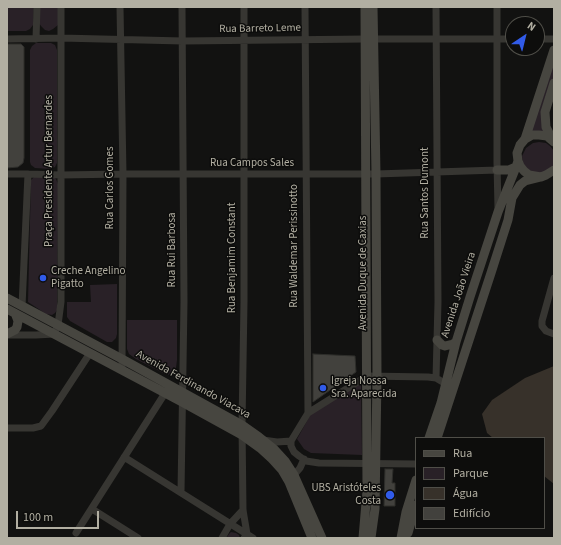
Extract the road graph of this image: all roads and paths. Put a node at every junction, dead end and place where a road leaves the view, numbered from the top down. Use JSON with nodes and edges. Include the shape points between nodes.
{"nodes":[{"id":1,"x":37,"y":7,"type":"edge"},
{"id":2,"x":61,"y":7,"type":"edge"},
{"id":3,"x":120,"y":7,"type":"edge"},
{"id":4,"x":182,"y":7,"type":"edge"},
{"id":5,"x":244,"y":7,"type":"edge"},
{"id":6,"x":305,"y":7,"type":"edge"},
{"id":7,"x":365,"y":7,"type":"edge"},
{"id":8,"x":374,"y":7,"type":"edge"},
{"id":9,"x":436,"y":7,"type":"edge"},
{"id":10,"x":498,"y":7,"type":"edge"},
{"id":11,"x":62,"y":38,"type":"junction"},
{"id":12,"x":7,"y":39,"type":"edge"},
{"id":13,"x":36,"y":39,"type":"junction"},
{"id":14,"x":120,"y":39,"type":"junction"},
{"id":15,"x":370,"y":39,"type":"junction"},
{"id":16,"x":436,"y":39,"type":"junction"},
{"id":17,"x":498,"y":39,"type":"junction"},
{"id":18,"x":505,"y":39,"type":"edge"},
{"id":19,"x":183,"y":40,"type":"junction"},
{"id":20,"x":244,"y":40,"type":"junction"},
{"id":21,"x":305,"y":40,"type":"junction"},
{"id":22,"x":554,"y":50,"type":"edge"},
{"id":23,"x":554,"y":83,"type":"edge"},
{"id":24,"x":525,"y":139,"type":"junction"},
{"id":25,"x":554,"y":141,"type":"edge"},
{"id":26,"x":517,"y":164,"type":"junction"},
{"id":27,"x":497,"y":170,"type":"junction"},
{"id":28,"x":437,"y":172,"type":"junction"},
{"id":29,"x":553,"y":172,"type":"edge"},
{"id":30,"x":7,"y":174,"type":"edge"},
{"id":31,"x":28,"y":174,"type":"junction"},
{"id":32,"x":123,"y":174,"type":"junction"},
{"id":33,"x":366,"y":174,"type":"junction"},
{"id":34,"x":376,"y":174,"type":"junction"},
{"id":35,"x":61,"y":175,"type":"junction"},
{"id":36,"x":184,"y":175,"type":"junction"},
{"id":37,"x":244,"y":175,"type":"junction"},
{"id":38,"x":306,"y":175,"type":"junction"},
{"id":39,"x":541,"y":177,"type":"junction"},
{"id":40,"x":498,"y":212,"type":"junction"},
{"id":41,"x":554,"y":278,"type":"edge"},
{"id":42,"x":7,"y":298,"type":"edge"},
{"id":43,"x":22,"y":306,"type":"junction"},
{"id":44,"x":11,"y":311,"type":"edge"},
{"id":45,"x":58,"y":325,"type":"junction"},
{"id":46,"x":7,"y":334,"type":"edge"},
{"id":47,"x":54,"y":334,"type":"junction"},
{"id":48,"x":554,"y":334,"type":"edge"},
{"id":49,"x":437,"y":340,"type":"junction"},
{"id":50,"x":456,"y":342,"type":"junction"},
{"id":51,"x":90,"y":353,"type":"junction"},
{"id":52,"x":122,"y":359,"type":"junction"},
{"id":53,"x":122,"y":369,"type":"junction"},
{"id":54,"x":367,"y":376,"type":"junction"},
{"id":55,"x":377,"y":376,"type":"junction"},
{"id":56,"x":436,"y":378,"type":"junction"},
{"id":57,"x":446,"y":384,"type":"junction"},
{"id":58,"x":168,"y":389,"type":"junction"},
{"id":59,"x":182,"y":397,"type":"junction"},
{"id":60,"x":308,"y":413,"type":"junction"},
{"id":61,"x":242,"y":425,"type":"junction"},
{"id":62,"x":7,"y":428,"type":"edge"},
{"id":63,"x":242,"y":435,"type":"junction"},
{"id":64,"x":429,"y":437,"type":"edge"},
{"id":65,"x":437,"y":437,"type":"edge"},
{"id":66,"x":263,"y":440,"type":"junction"},
{"id":67,"x":291,"y":441,"type":"junction"},
{"id":68,"x":124,"y":457,"type":"junction"},
{"id":69,"x":304,"y":460,"type":"junction"},
{"id":70,"x":371,"y":463,"type":"junction"},
{"id":71,"x":415,"y":464,"type":"edge"},
{"id":72,"x":294,"y":475,"type":"junction"},
{"id":73,"x":415,"y":483,"type":"edge"},
{"id":74,"x":181,"y":492,"type":"junction"},
{"id":75,"x":415,"y":508,"type":"edge"},
{"id":76,"x":92,"y":509,"type":"junction"},
{"id":77,"x":243,"y":510,"type":"junction"},
{"id":78,"x":230,"y":524,"type":"junction"},
{"id":79,"x":76,"y":533,"type":"dead end"},
{"id":80,"x":248,"y":537,"type":"edge"},
{"id":81,"x":138,"y":538,"type":"edge"},
{"id":82,"x":222,"y":538,"type":"edge"},
{"id":83,"x":312,"y":538,"type":"edge"},
{"id":84,"x":322,"y":538,"type":"edge"},
{"id":85,"x":363,"y":538,"type":"edge"},
{"id":86,"x":371,"y":538,"type":"edge"},
{"id":87,"x":401,"y":538,"type":"edge"},
{"id":88,"x":407,"y":538,"type":"edge"}],
"edges":[{"from":1,"to":13,"type":"street"},
{"from":2,"to":11,"type":"street","name":"Praça Presidente Artur Bernardes"},
{"from":3,"to":14,"type":"street","name":"Rua Carlos Gomes"},
{"from":4,"to":19,"type":"street","name":"Rua Rui Barbosa"},
{"from":5,"to":20,"type":"street","name":"Rua Benjamim Constant"},
{"from":6,"to":21,"type":"street","name":"Rua Waldemar Perissinotto"},
{"from":7,"to":15,"type":"street","name":"Avenida Duque de Caxias"},
{"from":8,"to":15,"type":"street","name":"Avenida Duque de Caxias"},
{"from":9,"to":16,"type":"street","name":"Rua Santos Dumont"},
{"from":10,"to":17,"type":"street"},
{"from":11,"to":13,"type":"street","name":"Rua Barreto Leme"},
{"from":11,"to":14,"type":"street","name":"Rua Barreto Leme"},
{"from":11,"to":35,"type":"street","name":"Praça Presidente Artur Bernardes"},
{"from":12,"to":13,"type":"street","name":"Rua Barreto Leme"},
{"from":14,"to":19,"type":"street","name":"Rua Barreto Leme"},
{"from":14,"to":32,"type":"street","name":"Rua Carlos Gomes"},
{"from":15,"to":16,"type":"street","name":"Rua Barreto Leme"},
{"from":15,"to":21,"type":"street","name":"Rua Barreto Leme"},
{"from":15,"to":33,"type":"street","name":"Avenida Duque de Caxias"},
{"from":15,"to":34,"type":"street","name":"Avenida Duque de Caxias"},
{"from":16,"to":17,"type":"street","name":"Rua Barreto Leme"},
{"from":16,"to":28,"type":"street","name":"Rua Santos Dumont"},
{"from":17,"to":18,"type":"street","name":"Rua Barreto Leme"},
{"from":17,"to":27,"type":"street"},
{"from":19,"to":20,"type":"street","name":"Rua Barreto Leme"},
{"from":19,"to":36,"type":"street","name":"Rua Rui Barbosa"},
{"from":20,"to":21,"type":"street","name":"Rua Barreto Leme"},
{"from":20,"to":37,"type":"street","name":"Rua Benjamim Constant"},
{"from":21,"to":38,"type":"street","name":"Rua Waldemar Perissinotto"},
{"from":22,"to":24,"type":"street"},
{"from":23,"to":25,"type":"street","via":[[545,120]]},
{"from":24,"to":25,"type":"street","via":[[539,135],[547,136]]},
{"from":24,"to":26,"type":"street","name":"Avenida João Vieira","via":[[517,153]]},
{"from":26,"to":27,"type":"street","via":[[509,170]]},
{"from":26,"to":39,"type":"street","via":[[529,175]]},
{"from":26,"to":40,"type":"street","name":"Avenida João Vieira"},
{"from":27,"to":28,"type":"street","name":"Rua Campos Sales"},
{"from":27,"to":40,"type":"street"},
{"from":28,"to":34,"type":"street","name":"Rua Campos Sales"},
{"from":28,"to":49,"type":"street","name":"Rua Santos Dumont"},
{"from":29,"to":39,"type":"street"},
{"from":30,"to":31,"type":"street","name":"Rua Campos Sales"},
{"from":31,"to":35,"type":"street","name":"Rua Campos Sales"},
{"from":31,"to":43,"type":"street","name":"Praça Presidente Artur Bernardes"},
{"from":32,"to":35,"type":"street","name":"Rua Campos Sales"},
{"from":32,"to":36,"type":"street","name":"Rua Campos Sales"},
{"from":32,"to":52,"type":"street","name":"Rua Carlos Gomes"},
{"from":33,"to":34,"type":"street","name":"Rua Campos Sales"},
{"from":33,"to":38,"type":"street","name":"Rua Campos Sales"},
{"from":33,"to":54,"type":"street","name":"Avenida Duque de Caxias"},
{"from":34,"to":55,"type":"street","name":"Avenida Duque de Caxias"},
{"from":35,"to":45,"type":"street","name":"Praça Presidente Artur Bernardes","via":[[61,302]]},
{"from":36,"to":37,"type":"street","name":"Rua Campos Sales"},
{"from":36,"to":59,"type":"street","name":"Rua Rui Barbosa"},
{"from":37,"to":38,"type":"street","name":"Rua Campos Sales"},
{"from":37,"to":61,"type":"street","name":"Rua Benjamim Constant"},
{"from":38,"to":60,"type":"street","name":"Rua Waldemar Perissinotto"},
{"from":39,"to":65,"type":"street","via":[[525,181],[512,198],[492,273]]},
{"from":40,"to":50,"type":"street","name":"Avenida João Vieira"},
{"from":41,"to":48,"type":"street","via":[[542,321],[542,326]]},
{"from":42,"to":43,"type":"street","name":"Avenida Ferdinando Viacava"},
{"from":43,"to":45,"type":"street","name":"Avenida Ferdinando Viacava"},
{"from":44,"to":46,"type":"street","via":[[18,321],[17,327]]},
{"from":44,"to":47,"type":"street","name":"Avenida Ferdinando Viacava"},
{"from":45,"to":47,"type":"street","name":"Praça Presidente Artur Bernardes"},
{"from":45,"to":52,"type":"street","name":"Avenida Ferdinando Viacava"},
{"from":46,"to":47,"type":"street"},
{"from":47,"to":51,"type":"street","name":"Avenida Ferdinando Viacava"},
{"from":49,"to":50,"type":"street","via":[[445,346]]},
{"from":49,"to":56,"type":"street","name":"Rua Santos Dumont"},
{"from":50,"to":57,"type":"street","name":"Avenida João Vieira"},
{"from":51,"to":53,"type":"street","name":"Avenida Ferdinando Viacava"},
{"from":51,"to":62,"type":"street","via":[[41,426]]},
{"from":52,"to":53,"type":"street","name":"Rua Carlos Gomes"},
{"from":52,"to":58,"type":"street","name":"Avenida Ferdinando Viacava"},
{"from":53,"to":58,"type":"street","name":"Avenida Ferdinando Viacava"},
{"from":54,"to":55,"type":"street"},
{"from":54,"to":60,"type":"street"},
{"from":54,"to":70,"type":"street","name":"Avenida Duque de Caxias"},
{"from":55,"to":56,"type":"street"},
{"from":55,"to":70,"type":"street","name":"Avenida Duque de Caxias"},
{"from":56,"to":57,"type":"street"},
{"from":57,"to":64,"type":"street","name":"Avenida João Vieira"},
{"from":58,"to":59,"type":"street","name":"Avenida Ferdinando Viacava"},
{"from":58,"to":68,"type":"street"},
{"from":59,"to":61,"type":"street","name":"Avenida Ferdinando Viacava"},
{"from":59,"to":63,"type":"street","name":"Avenida Ferdinando Viacava"},
{"from":59,"to":74,"type":"street","name":"Rua Rui Barbosa"},
{"from":60,"to":67,"type":"street"},
{"from":61,"to":63,"type":"street","name":"Rua Benjamim Constant"},
{"from":61,"to":66,"type":"street","name":"Avenida Ferdinando Viacava"},
{"from":63,"to":77,"type":"street","name":"Rua Benjamim Constant"},
{"from":63,"to":83,"type":"street","name":"Avenida Ferdinando Viacava","via":[[260,448],[282,470]]},
{"from":66,"to":67,"type":"street"},
{"from":66,"to":72,"type":"street","name":"Avenida Ferdinando Viacava","via":[[285,461]]},
{"from":67,"to":69,"type":"street","via":[[294,452]]},
{"from":68,"to":74,"type":"street"},
{"from":68,"to":76,"type":"street"},
{"from":69,"to":70,"type":"street","via":[[319,463]]},
{"from":69,"to":72,"type":"street"},
{"from":70,"to":71,"type":"street"},
{"from":70,"to":85,"type":"street","name":"Avenida Duque de Caxias"},
{"from":70,"to":86,"type":"street","name":"Avenida Duque de Caxias","via":[[375,509]]},
{"from":72,"to":84,"type":"street","name":"Avenida Ferdinando Viacava"},
{"from":73,"to":87,"type":"street"},
{"from":74,"to":78,"type":"street"},
{"from":75,"to":88,"type":"street"},
{"from":76,"to":79,"type":"street"},
{"from":76,"to":81,"type":"street"},
{"from":77,"to":78,"type":"street"},
{"from":77,"to":80,"type":"street","name":"Rua Benjamim Constant"},
{"from":78,"to":80,"type":"street"},
{"from":78,"to":82,"type":"street"}]}
